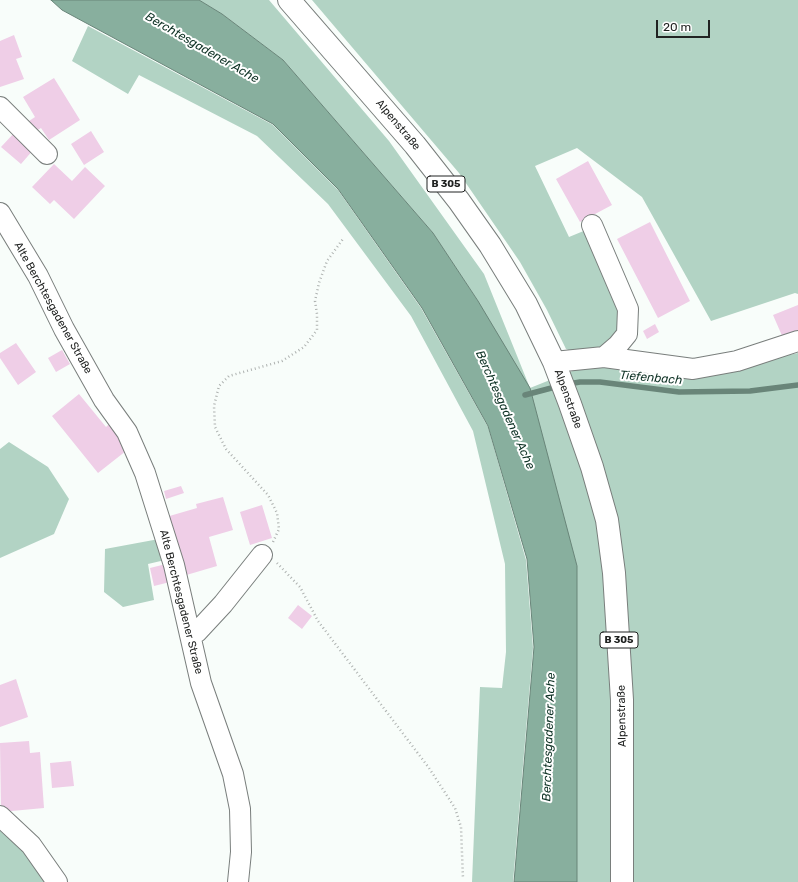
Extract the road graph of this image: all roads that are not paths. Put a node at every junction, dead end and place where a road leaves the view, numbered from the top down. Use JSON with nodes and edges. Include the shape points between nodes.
{"nodes":[{"id":1,"x":289,"y":0,"type":"edge"},
{"id":2,"x":0,"y":107,"type":"edge"},
{"id":3,"x":48,"y":154,"type":"dead end"},
{"id":4,"x":0,"y":213,"type":"edge"},
{"id":5,"x":592,"y":226,"type":"dead end"},
{"id":6,"x":798,"y":341,"type":"edge"},
{"id":7,"x":604,"y":357,"type":"junction"},
{"id":8,"x":555,"y":365,"type":"junction"},
{"id":9,"x":262,"y":555,"type":"road end"},
{"id":10,"x":190,"y":635,"type":"junction"},
{"id":11,"x":0,"y":816,"type":"edge"},
{"id":12,"x":57,"y":882,"type":"edge"},
{"id":13,"x":238,"y":882,"type":"edge"},
{"id":14,"x":622,"y":882,"type":"edge"}],
"edges":[{"from":1,"to":8,"type":"main road","name":"Alpenstraße","number":"B 305","via":[[415,145],[459,201],[526,304]]},
{"from":2,"to":3,"type":"street"},
{"from":4,"to":10,"type":"street","name":"Alte Berchtesgadener Straße","via":[[38,276],[93,380],[137,452],[174,564]]},
{"from":5,"to":7,"type":"street","via":[[628,309],[627,334]]},
{"from":6,"to":7,"type":"street","via":[[737,361],[693,369]]},
{"from":7,"to":8,"type":"street"},
{"from":8,"to":14,"type":"main road","name":"Alpenstraße","number":"B 305","via":[[592,467],[606,520],[614,573],[622,700]]},
{"from":9,"to":10,"type":"street","via":[[223,604],[197,632]]},
{"from":10,"to":13,"type":"street","name":"Alte Berchtesgadener Straße","via":[[201,683],[233,774],[240,809],[241,852]]},
{"from":11,"to":12,"type":"street","via":[[31,845]]}]}
